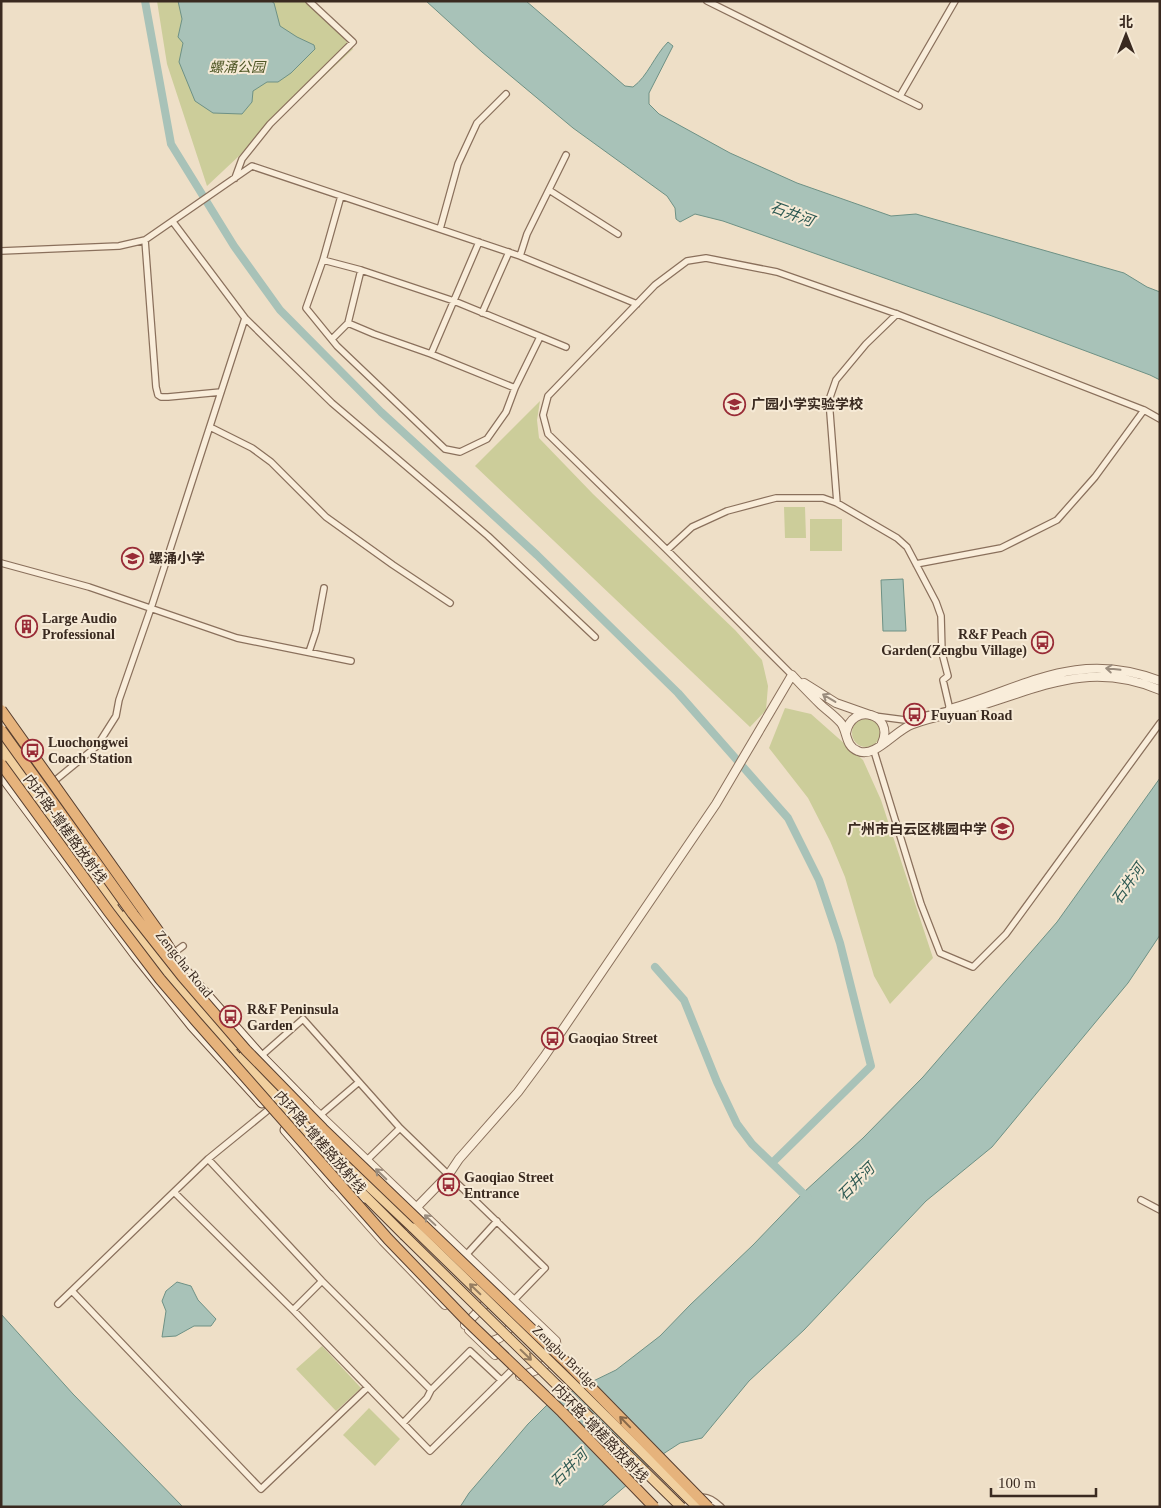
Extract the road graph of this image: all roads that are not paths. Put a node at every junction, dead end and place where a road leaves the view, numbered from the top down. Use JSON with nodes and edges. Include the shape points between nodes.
{"nodes":[{"id":1,"x":310,"y":1,"type":"edge"},
{"id":2,"x":707,"y":1,"type":"edge"},
{"id":3,"x":955,"y":1,"type":"edge"},
{"id":4,"x":506,"y":94,"type":"dead end"},
{"id":5,"x":900,"y":96,"type":"junction"},
{"id":6,"x":919,"y":106,"type":"dead end"},
{"id":7,"x":566,"y":154,"type":"dead end"},
{"id":8,"x":235,"y":178,"type":"junction"},
{"id":9,"x":549,"y":190,"type":"junction"},
{"id":10,"x":340,"y":196,"type":"junction"},
{"id":11,"x":173,"y":222,"type":"junction"},
{"id":12,"x":440,"y":229,"type":"junction"},
{"id":13,"x":618,"y":234,"type":"dead end"},
{"id":14,"x":145,"y":240,"type":"junction"},
{"id":15,"x":479,"y":242,"type":"junction"},
{"id":16,"x":1,"y":251,"type":"edge"},
{"id":17,"x":509,"y":252,"type":"junction"},
{"id":18,"x":520,"y":256,"type":"junction"},
{"id":19,"x":323,"y":260,"type":"junction"},
{"id":20,"x":360,"y":270,"type":"junction"},
{"id":21,"x":454,"y":301,"type":"junction"},
{"id":22,"x":637,"y":304,"type":"junction"},
{"id":23,"x":482,"y":313,"type":"junction"},
{"id":24,"x":897,"y":314,"type":"junction"},
{"id":25,"x":245,"y":318,"type":"junction"},
{"id":26,"x":348,"y":323,"type":"junction"},
{"id":27,"x":540,"y":337,"type":"junction"},
{"id":28,"x":332,"y":339,"type":"junction"},
{"id":29,"x":566,"y":347,"type":"dead end"},
{"id":30,"x":431,"y":354,"type":"junction"},
{"id":31,"x":515,"y":388,"type":"junction"},
{"id":32,"x":221,"y":392,"type":"junction"},
{"id":33,"x":1144,"y":410,"type":"junction"},
{"id":34,"x":1160,"y":419,"type":"edge"},
{"id":35,"x":210,"y":427,"type":"junction"},
{"id":36,"x":837,"y":503,"type":"junction"},
{"id":37,"x":667,"y":550,"type":"junction"},
{"id":38,"x":1,"y":563,"type":"edge"},
{"id":39,"x":916,"y":564,"type":"junction"},
{"id":40,"x":324,"y":588,"type":"dead end"},
{"id":41,"x":450,"y":603,"type":"dead end"},
{"id":42,"x":150,"y":608,"type":"junction"},
{"id":43,"x":596,"y":637,"type":"dead end"},
{"id":44,"x":309,"y":652,"type":"junction"},
{"id":45,"x":352,"y":661,"type":"dead end"},
{"id":46,"x":792,"y":675,"type":"junction"},
{"id":47,"x":1044,"y":680,"type":"junction"},
{"id":48,"x":1160,"y":681,"type":"edge"},
{"id":49,"x":1160,"y":690,"type":"edge"},
{"id":50,"x":1,"y":710,"type":"edge"},
{"id":51,"x":950,"y":710,"type":"junction"},
{"id":52,"x":870,"y":714,"type":"junction"},
{"id":53,"x":1,"y":720,"type":"edge"},
{"id":54,"x":1160,"y":723,"type":"edge"},
{"id":55,"x":1,"y":730,"type":"edge"},
{"id":56,"x":846,"y":732,"type":"junction"},
{"id":57,"x":1,"y":739,"type":"edge"},
{"id":58,"x":881,"y":745,"type":"junction"},
{"id":59,"x":1,"y":751,"type":"edge"},
{"id":60,"x":874,"y":751,"type":"junction"},
{"id":61,"x":1,"y":764,"type":"edge"},
{"id":62,"x":1,"y":775,"type":"edge"},
{"id":63,"x":49,"y":785,"type":"junction"},
{"id":64,"x":63,"y":806,"type":"junction"},
{"id":65,"x":54,"y":813,"type":"junction"},
{"id":66,"x":70,"y":849,"type":"junction"},
{"id":67,"x":78,"y":880,"type":"junction"},
{"id":68,"x":183,"y":946,"type":"dead end"},
{"id":69,"x":172,"y":955,"type":"junction"},
{"id":70,"x":163,"y":961,"type":"junction"},
{"id":71,"x":197,"y":994,"type":"junction"},
{"id":72,"x":182,"y":996,"type":"junction"},
{"id":73,"x":184,"y":1016,"type":"junction"},
{"id":74,"x":261,"y":1056,"type":"junction"},
{"id":75,"x":221,"y":1058,"type":"junction"},
{"id":76,"x":244,"y":1067,"type":"junction"},
{"id":77,"x":262,"y":1075,"type":"junction"},
{"id":78,"x":283,"y":1079,"type":"junction"},
{"id":79,"x":359,"y":1082,"type":"junction"},
{"id":80,"x":277,"y":1102,"type":"junction"},
{"id":81,"x":268,"y":1110,"type":"junction"},
{"id":82,"x":316,"y":1118,"type":"junction"},
{"id":83,"x":400,"y":1128,"type":"junction"},
{"id":84,"x":315,"y":1131,"type":"junction"},
{"id":85,"x":208,"y":1159,"type":"junction"},
{"id":86,"x":367,"y":1160,"type":"junction"},
{"id":87,"x":449,"y":1174,"type":"junction"},
{"id":88,"x":334,"y":1186,"type":"junction"},
{"id":89,"x":174,"y":1192,"type":"junction"},
{"id":90,"x":366,"y":1198,"type":"junction"},
{"id":91,"x":1141,"y":1200,"type":"dead end"},
{"id":92,"x":416,"y":1208,"type":"junction"},
{"id":93,"x":1160,"y":1210,"type":"edge"},
{"id":94,"x":497,"y":1221,"type":"junction"},
{"id":95,"x":413,"y":1228,"type":"joint"},
{"id":96,"x":404,"y":1236,"type":"joint"},
{"id":97,"x":466,"y":1255,"type":"junction"},
{"id":98,"x":322,"y":1281,"type":"junction"},
{"id":99,"x":501,"y":1288,"type":"junction"},
{"id":100,"x":72,"y":1291,"type":"junction"},
{"id":101,"x":514,"y":1300,"type":"junction"},
{"id":102,"x":58,"y":1304,"type":"dead end"},
{"id":103,"x":293,"y":1310,"type":"junction"},
{"id":104,"x":465,"y":1325,"type":"junction"},
{"id":105,"x":481,"y":1341,"type":"junction"},
{"id":106,"x":512,"y":1370,"type":"junction"},
{"id":107,"x":501,"y":1380,"type":"junction"},
{"id":108,"x":368,"y":1387,"type":"junction"},
{"id":109,"x":431,"y":1390,"type":"junction"},
{"id":110,"x":403,"y":1423,"type":"junction"},
{"id":111,"x":654,"y":1507,"type":"edge"},
{"id":112,"x":681,"y":1507,"type":"edge"},
{"id":113,"x":685,"y":1507,"type":"edge"},
{"id":114,"x":697,"y":1507,"type":"edge"},
{"id":115,"x":708,"y":1507,"type":"edge"},
{"id":116,"x":721,"y":1507,"type":"edge"}],
"edges":[{"from":1,"to":8,"type":"street","via":[[353,42],[270,124],[242,159]]},
{"from":2,"to":5,"type":"street"},
{"from":3,"to":5,"type":"street"},
{"from":4,"to":12,"type":"street","via":[[477,123],[458,164]]},
{"from":5,"to":6,"type":"street"},
{"from":7,"to":9,"type":"street"},
{"from":8,"to":10,"type":"street","via":[[252,166]]},
{"from":8,"to":11,"type":"street"},
{"from":9,"to":13,"type":"street"},
{"from":9,"to":18,"type":"street","via":[[526,234]]},
{"from":10,"to":12,"type":"street"},
{"from":10,"to":19,"type":"street"},
{"from":11,"to":14,"type":"street"},
{"from":11,"to":25,"type":"street"},
{"from":12,"to":15,"type":"street"},
{"from":14,"to":16,"type":"street","via":[[118,246]]},
{"from":14,"to":32,"type":"street","via":[[158,395]]},
{"from":15,"to":17,"type":"street"},
{"from":15,"to":21,"type":"street"},
{"from":17,"to":18,"type":"street"},
{"from":17,"to":23,"type":"street"},
{"from":18,"to":22,"type":"street"},
{"from":19,"to":20,"type":"street"},
{"from":19,"to":28,"type":"street","via":[[306,308]]},
{"from":20,"to":21,"type":"street"},
{"from":20,"to":26,"type":"street"},
{"from":21,"to":23,"type":"street"},
{"from":21,"to":30,"type":"street"},
{"from":22,"to":24,"type":"street","via":[[655,285],[687,261],[706,258],[777,272]]},
{"from":22,"to":37,"type":"street","via":[[548,396],[544,415],[548,434]]},
{"from":23,"to":27,"type":"street"},
{"from":24,"to":33,"type":"street"},
{"from":24,"to":36,"type":"street","via":[[836,380],[829,400]]},
{"from":25,"to":32,"type":"street"},
{"from":25,"to":43,"type":"street","via":[[332,402],[488,536]]},
{"from":26,"to":28,"type":"street"},
{"from":26,"to":30,"type":"street"},
{"from":27,"to":29,"type":"street"},
{"from":27,"to":31,"type":"street"},
{"from":28,"to":31,"type":"street","via":[[445,449],[460,452],[487,439],[506,412]]},
{"from":30,"to":31,"type":"street"},
{"from":32,"to":35,"type":"street"},
{"from":33,"to":34,"type":"street"},
{"from":33,"to":39,"type":"street","via":[[1096,477],[1057,520],[1001,548]]},
{"from":35,"to":41,"type":"street","via":[[252,448],[326,517]]},
{"from":35,"to":42,"type":"street"},
{"from":36,"to":37,"type":"street","via":[[824,498],[776,498],[727,511],[692,527]]},
{"from":36,"to":39,"type":"street","via":[[898,538]]},
{"from":37,"to":46,"type":"street"},
{"from":38,"to":42,"type":"street"},
{"from":39,"to":51,"type":"street","via":[[941,616],[942,653],[948,676],[943,680]]},
{"from":40,"to":44,"type":"street"},
{"from":42,"to":44,"type":"street","via":[[237,638]]},
{"from":42,"to":63,"type":"street","via":[[116,716],[98,746]]},
{"from":44,"to":45,"type":"street"},
{"from":52,"to":46,"type":"street","one_way":true,"via":[[836,703]]},
{"from":46,"to":56,"type":"street"},
{"from":46,"to":87,"type":"street","via":[[702,825],[544,1057]]},
{"from":48,"to":47,"type":"street","one_way":true,"via":[[1130,672],[1098,668],[1069,670]]},
{"from":47,"to":49,"type":"street","via":[[1116,677]]},
{"from":47,"to":51,"type":"street"},
{"from":47,"to":58,"type":"street","via":[[971,709],[912,724]]},
{"from":50,"to":71,"type":"highway","bridge":true,"via":[[161,935]]},
{"from":51,"to":52,"type":"street","via":[[905,720]]},
{"from":52,"to":56,"type":"street","via":[[852,719]]},
{"from":52,"to":58,"type":"street","via":[[884,727]]},
{"from":53,"to":63,"type":"main road"},
{"from":54,"to":60,"type":"street","via":[[1006,934],[973,967],[940,953],[921,904]]},
{"from":55,"to":71,"type":"highway","name":"Zengcha Road","bridge":true,"via":[[116,891]]},
{"from":56,"to":60,"type":"street","via":[[848,743],[855,750]]},
{"from":57,"to":65,"type":"main road","name":"Zengcha Road"},
{"from":58,"to":60,"type":"street"},
{"from":59,"to":66,"type":"main road","name":"Zengcha Road"},
{"from":61,"to":111,"type":"highway","name":"内环路-增槎路放射线","bridge":true,"via":[[109,912],[196,1021],[394,1246]]},
{"from":62,"to":67,"type":"main road"},
{"from":63,"to":64,"type":"main road"},
{"from":64,"to":65,"type":"street"},
{"from":64,"to":69,"type":"main road"},
{"from":65,"to":70,"type":"main road","name":"Zengcha Road"},
{"from":66,"to":67,"type":"main road"},
{"from":66,"to":72,"type":"main road","name":"Zengcha Road"},
{"from":67,"to":73,"type":"main road"},
{"from":68,"to":69,"type":"street"},
{"from":69,"to":70,"type":"street"},
{"from":69,"to":74,"type":"main road"},
{"from":70,"to":77,"type":"main road","name":"Zengcha Road"},
{"from":115,"to":71,"type":"highway","name":"内环路-增槎路放射线","one_way":true,"bridge":true,"via":[[570,1366],[290,1096]]},
{"from":72,"to":73,"type":"main road"},
{"from":72,"to":76,"type":"main road","name":"Zengcha Road"},
{"from":73,"to":75,"type":"main road"},
{"from":74,"to":78,"type":"main road"},
{"from":74,"to":79,"type":"street","via":[[303,1019]]},
{"from":75,"to":76,"type":"main road"},
{"from":75,"to":81,"type":"main road"},
{"from":76,"to":80,"type":"main road","name":"Zengcha Road"},
{"from":77,"to":78,"type":"main road"},
{"from":77,"to":84,"type":"main road","name":"Zengcha Road"},
{"from":78,"to":82,"type":"main road","via":[[309,1105]]},
{"from":79,"to":82,"type":"street"},
{"from":79,"to":83,"type":"street"},
{"from":80,"to":81,"type":"street"},
{"from":80,"to":90,"type":"main road","name":"Zengcha Road"},
{"from":81,"to":85,"type":"street"},
{"from":81,"to":88,"type":"main road"},
{"from":82,"to":84,"type":"main road"},
{"from":82,"to":86,"type":"street"},
{"from":83,"to":86,"type":"street"},
{"from":83,"to":87,"type":"street"},
{"from":84,"to":95,"type":"main road","name":"Zengcha Road"},
{"from":85,"to":89,"type":"street"},
{"from":85,"to":98,"type":"street"},
{"from":92,"to":86,"type":"street","one_way":true},
{"from":87,"to":92,"type":"street"},
{"from":87,"to":94,"type":"street"},
{"from":88,"to":90,"type":"main road"},
{"from":88,"to":104,"type":"street"},
{"from":89,"to":100,"type":"street"},
{"from":89,"to":103,"type":"street"},
{"from":90,"to":96,"type":"main road","name":"Zengcha Road"},
{"from":91,"to":93,"type":"street"},
{"from":97,"to":92,"type":"street","one_way":true},
{"from":94,"to":97,"type":"street"},
{"from":94,"to":101,"type":"street","via":[[545,1268]]},
{"from":114,"to":95,"type":"main road","name":"Zengbu Bridge","one_way":true,"bridge":true},
{"from":96,"to":112,"type":"main road","name":"Zengbu Bridge","one_way":true,"bridge":true},
{"from":97,"to":99,"type":"street"},
{"from":98,"to":103,"type":"street"},
{"from":98,"to":109,"type":"street"},
{"from":99,"to":101,"type":"street"},
{"from":99,"to":104,"type":"street"},
{"from":100,"to":102,"type":"street"},
{"from":100,"to":108,"type":"street","via":[[262,1489]]},
{"from":101,"to":105,"type":"street","via":[[514,1319],[508,1331],[497,1340]]},
{"from":101,"to":106,"type":"street","via":[[556,1340],[557,1350],[545,1366],[533,1372],[519,1376]]},
{"from":103,"to":108,"type":"street"},
{"from":104,"to":105,"type":"street"},
{"from":105,"to":106,"type":"street"},
{"from":106,"to":107,"type":"street"},
{"from":107,"to":109,"type":"street","via":[[470,1351]]},
{"from":107,"to":110,"type":"street","via":[[430,1451]]},
{"from":108,"to":110,"type":"street"},
{"from":109,"to":110,"type":"street","via":[[428,1398]]},
{"from":113,"to":116,"type":"street","via":[[706,1496]]}]}
